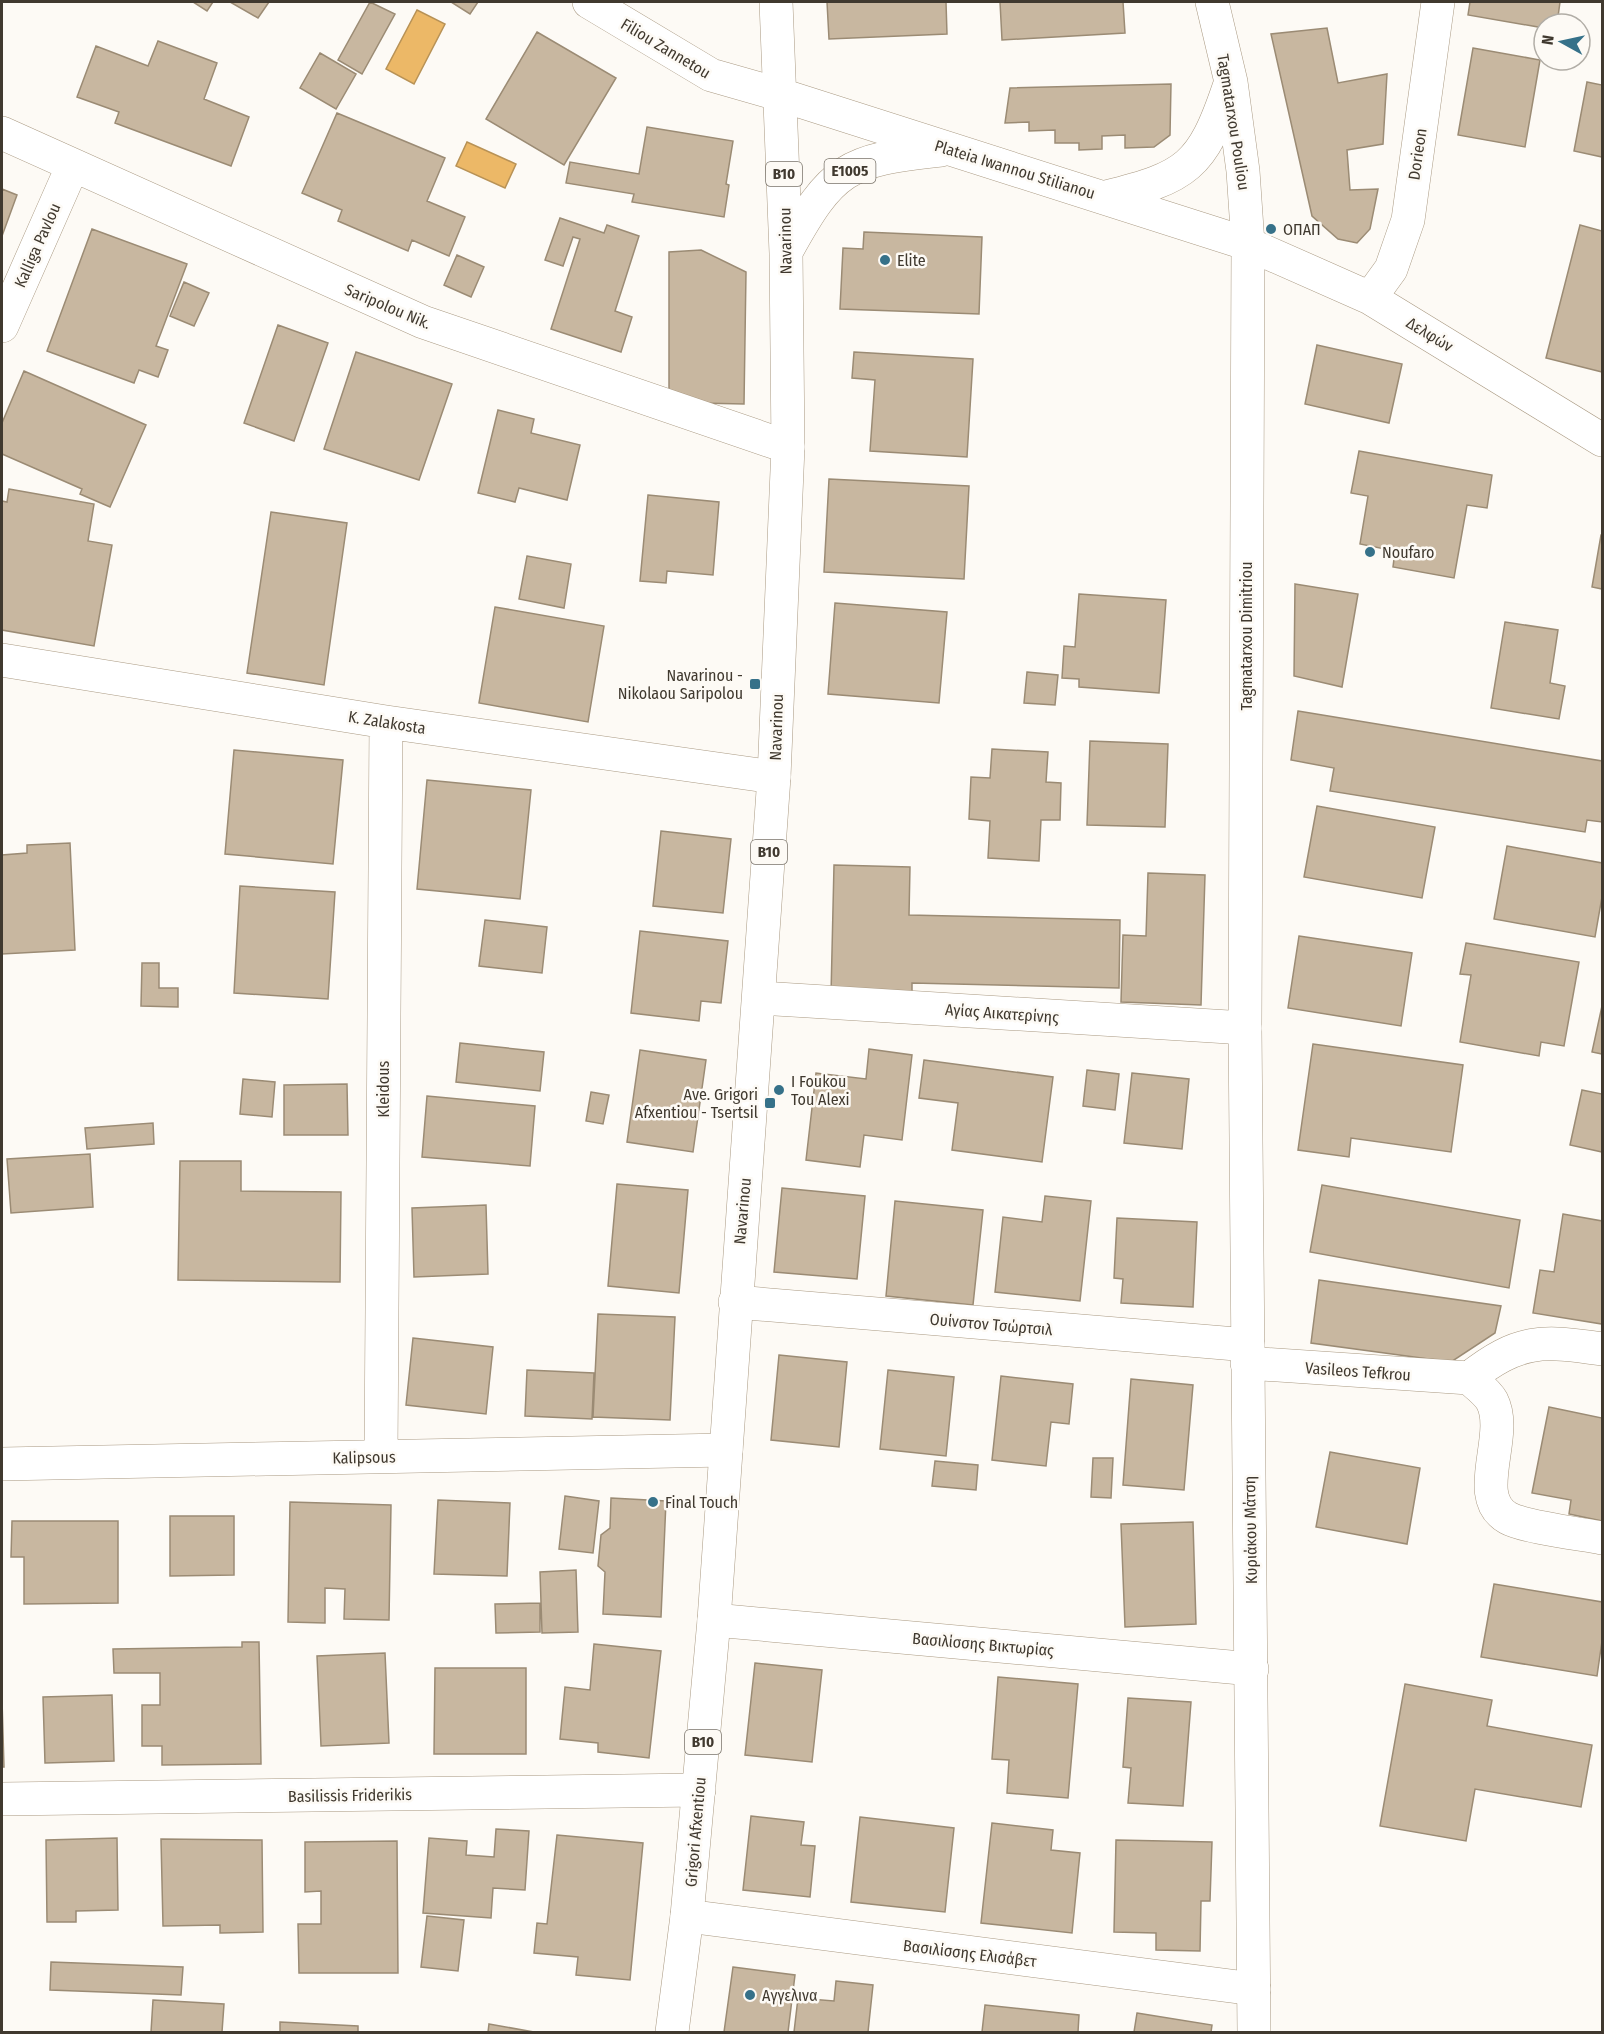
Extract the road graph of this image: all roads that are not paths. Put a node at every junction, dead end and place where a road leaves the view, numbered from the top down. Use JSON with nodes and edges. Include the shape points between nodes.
{"nodes":[{"id":1,"x":590,"y":2,"type":"edge"},
{"id":2,"x":776,"y":2,"type":"edge"},
{"id":3,"x":1212,"y":2,"type":"edge"},
{"id":4,"x":1438,"y":2,"type":"edge"},
{"id":5,"x":1231,"y":82,"type":"junction"},
{"id":6,"x":781,"y":95,"type":"junction"},
{"id":7,"x":2,"y":132,"type":"edge"},
{"id":8,"x":952,"y":149,"type":"junction"},
{"id":9,"x":73,"y":165,"type":"junction"},
{"id":10,"x":1106,"y":197,"type":"junction"},
{"id":11,"x":1248,"y":244,"type":"junction"},
{"id":12,"x":786,"y":253,"type":"junction"},
{"id":13,"x":1370,"y":298,"type":"junction"},
{"id":14,"x":2,"y":326,"type":"edge"},
{"id":15,"x":1602,"y":440,"type":"edge"},
{"id":16,"x":788,"y":447,"type":"junction"},
{"id":17,"x":2,"y":660,"type":"edge"},
{"id":18,"x":386,"y":722,"type":"junction"},
{"id":19,"x":774,"y":777,"type":"junction"},
{"id":20,"x":760,"y":998,"type":"junction"},
{"id":21,"x":1245,"y":1028,"type":"junction"},
{"id":22,"x":735,"y":1302,"type":"junction"},
{"id":23,"x":1602,"y":1349,"type":"edge"},
{"id":24,"x":1247,"y":1354,"type":"junction"},
{"id":25,"x":1469,"y":1378,"type":"junction"},
{"id":26,"x":726,"y":1450,"type":"junction"},
{"id":27,"x":381,"y":1456,"type":"junction"},
{"id":28,"x":2,"y":1464,"type":"edge"},
{"id":29,"x":1602,"y":1538,"type":"edge"},
{"id":30,"x":714,"y":1620,"type":"junction"},
{"id":31,"x":1252,"y":1669,"type":"junction"},
{"id":32,"x":699,"y":1790,"type":"junction"},
{"id":33,"x":2,"y":1799,"type":"edge"},
{"id":34,"x":687,"y":1916,"type":"junction"},
{"id":35,"x":1254,"y":1989,"type":"junction"},
{"id":36,"x":672,"y":2032,"type":"edge"},
{"id":37,"x":1254,"y":2032,"type":"edge"}],
"edges":[{"from":1,"to":6,"type":"street","name":"Filiou Zannetou","via":[[711,75]]},
{"from":2,"to":6,"type":"street","name":"Navarinou","number":"B10"},
{"from":3,"to":5,"type":"street","name":"Tagmatarxou Pouliou"},
{"from":4,"to":13,"type":"street","name":"Dorieon","via":[[1408,220],[1390,269]]},
{"from":5,"to":10,"type":"street","via":[[1216,127],[1190,163],[1155,185]]},
{"from":5,"to":11,"type":"street","name":"Tagmatarxou Pouliou"},
{"from":6,"to":8,"type":"street","name":"Plateia Iwannou Stilianou","number":"E1005"},
{"from":6,"to":12,"type":"street","name":"Navarinou","number":"B10"},
{"from":7,"to":9,"type":"street","name":"Saripolou Nik."},
{"from":8,"to":10,"type":"street","name":"Plateia Iwannou Stilianou","number":"E1005"},
{"from":8,"to":12,"type":"street","number":"E1005","via":[[888,156],[844,174],[827,186],[809,210]]},
{"from":9,"to":14,"type":"street","name":"Kalliga Pavlou"},
{"from":9,"to":16,"type":"street","name":"Saripolou Nik.","via":[[423,322]]},
{"from":10,"to":11,"type":"street","name":"Plateia Iwannou Stilianou","number":"E1005"},
{"from":11,"to":13,"type":"street","name":"Δελφών"},
{"from":11,"to":21,"type":"street","name":"Tagmatarxou Dimitriou"},
{"from":12,"to":16,"type":"street","name":"Navarinou","number":"B10"},
{"from":13,"to":15,"type":"street","name":"Δελφών"},
{"from":16,"to":19,"type":"street","name":"Navarinou","number":"B10"},
{"from":17,"to":18,"type":"street","name":"K. Zalakosta"},
{"from":18,"to":19,"type":"street","name":"K. Zalakosta"},
{"from":18,"to":27,"type":"street","name":"Kleidous"},
{"from":19,"to":20,"type":"street","name":"Navarinou","number":"B10"},
{"from":20,"to":21,"type":"street","name":"Αγίας Αικατερίνης"},
{"from":20,"to":22,"type":"street","name":"Navarinou","number":"B10"},
{"from":21,"to":24,"type":"street","name":"Κυριάκου Μάτση"},
{"from":22,"to":24,"type":"street","name":"Ουίνστον Τσώρτσιλ"},
{"from":22,"to":26,"type":"street","name":"Navarinou","number":"B10"},
{"from":23,"to":25,"type":"street","via":[[1561,1343],[1526,1346],[1496,1358]]},
{"from":24,"to":25,"type":"street","name":"Vasileos Tefkrou"},
{"from":24,"to":31,"type":"street","name":"Κυριάκου Μάτση"},
{"from":25,"to":29,"type":"street","via":[[1491,1401],[1497,1418],[1490,1486],[1494,1505],[1509,1519]]},
{"from":26,"to":27,"type":"street","name":"Kalipsous"},
{"from":26,"to":30,"type":"street","name":"Grigori Afxentiou","number":"B10"},
{"from":27,"to":28,"type":"street","name":"Kalipsous"},
{"from":30,"to":31,"type":"street","name":"Βασιλίσσης Βικτωρίας"},
{"from":30,"to":32,"type":"street","name":"Grigori Afxentiou","number":"B10"},
{"from":31,"to":35,"type":"street","name":"Κυριάκου Μάτση"},
{"from":32,"to":33,"type":"street","name":"Basilissis Friderikis"},
{"from":32,"to":34,"type":"street","name":"Grigori Afxentiou","number":"B10"},
{"from":34,"to":35,"type":"street","name":"Βασιλίσσης Ελισάβετ"},
{"from":34,"to":36,"type":"street","name":"Grigori Afxentiou","number":"B10"},
{"from":35,"to":37,"type":"street","name":"Κυριάκου Μάτση"}]}
